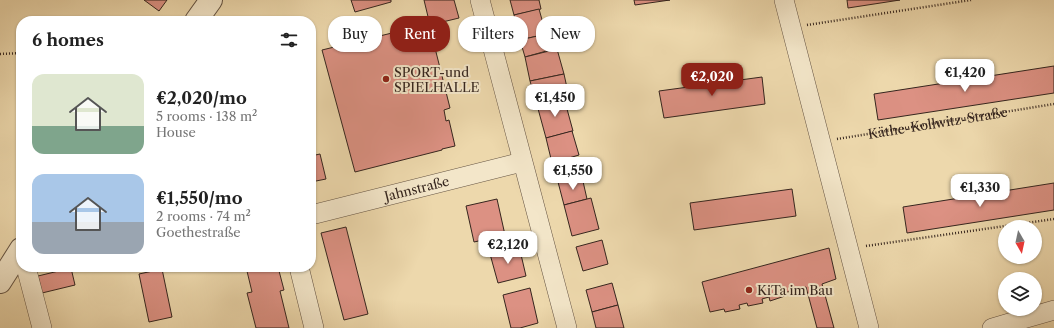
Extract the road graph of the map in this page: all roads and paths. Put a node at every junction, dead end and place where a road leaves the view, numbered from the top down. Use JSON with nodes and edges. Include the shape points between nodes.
{"nodes":[{"id":1,"x":211,"y":0,"type":"edge"},
{"id":2,"x":480,"y":0,"type":"edge"},
{"id":3,"x":784,"y":0,"type":"edge"},
{"id":4,"x":971,"y":0,"type":"edge"},
{"id":5,"x":200,"y":16,"type":"edge"},
{"id":6,"x":791,"y":27,"type":"junction"},
{"id":7,"x":16,"y":53,"type":"edge"},
{"id":8,"x":0,"y":54,"type":"edge"},
{"id":9,"x":1054,"y":104,"type":"edge"},
{"id":10,"x":821,"y":142,"type":"junction"},
{"id":11,"x":522,"y":162,"type":"junction"},
{"id":12,"x":316,"y":214,"type":"edge"},
{"id":13,"x":1054,"y":220,"type":"edge"},
{"id":14,"x":849,"y":249,"type":"junction"},
{"id":15,"x":16,"y":257,"type":"edge"},
{"id":16,"x":27,"y":272,"type":"edge"},
{"id":17,"x":299,"y":272,"type":"edge"},
{"id":18,"x":0,"y":282,"type":"edge"},
{"id":19,"x":1054,"y":310,"type":"edge"},
{"id":20,"x":42,"y":328,"type":"edge"},
{"id":21,"x":314,"y":328,"type":"edge"},
{"id":22,"x":566,"y":328,"type":"edge"},
{"id":23,"x":870,"y":328,"type":"edge"},
{"id":24,"x":992,"y":328,"type":"edge"}],
"edges":[{"from":1,"to":5,"type":"street"},
{"from":2,"to":11,"type":"street"},
{"from":3,"to":6,"type":"street"},
{"from":4,"to":6,"type":"path"},
{"from":6,"to":10,"type":"street"},
{"from":7,"to":8,"type":"path"},
{"from":9,"to":10,"type":"path","name":"Käthe-Kollwitz-Straße"},
{"from":10,"to":14,"type":"street"},
{"from":11,"to":12,"type":"street","name":"Jahnstraße"},
{"from":11,"to":22,"type":"street"},
{"from":13,"to":14,"type":"path"},
{"from":14,"to":23,"type":"street"},
{"from":15,"to":18,"type":"street"},
{"from":16,"to":20,"type":"street"},
{"from":17,"to":21,"type":"street"},
{"from":19,"to":24,"type":"street"}]}
